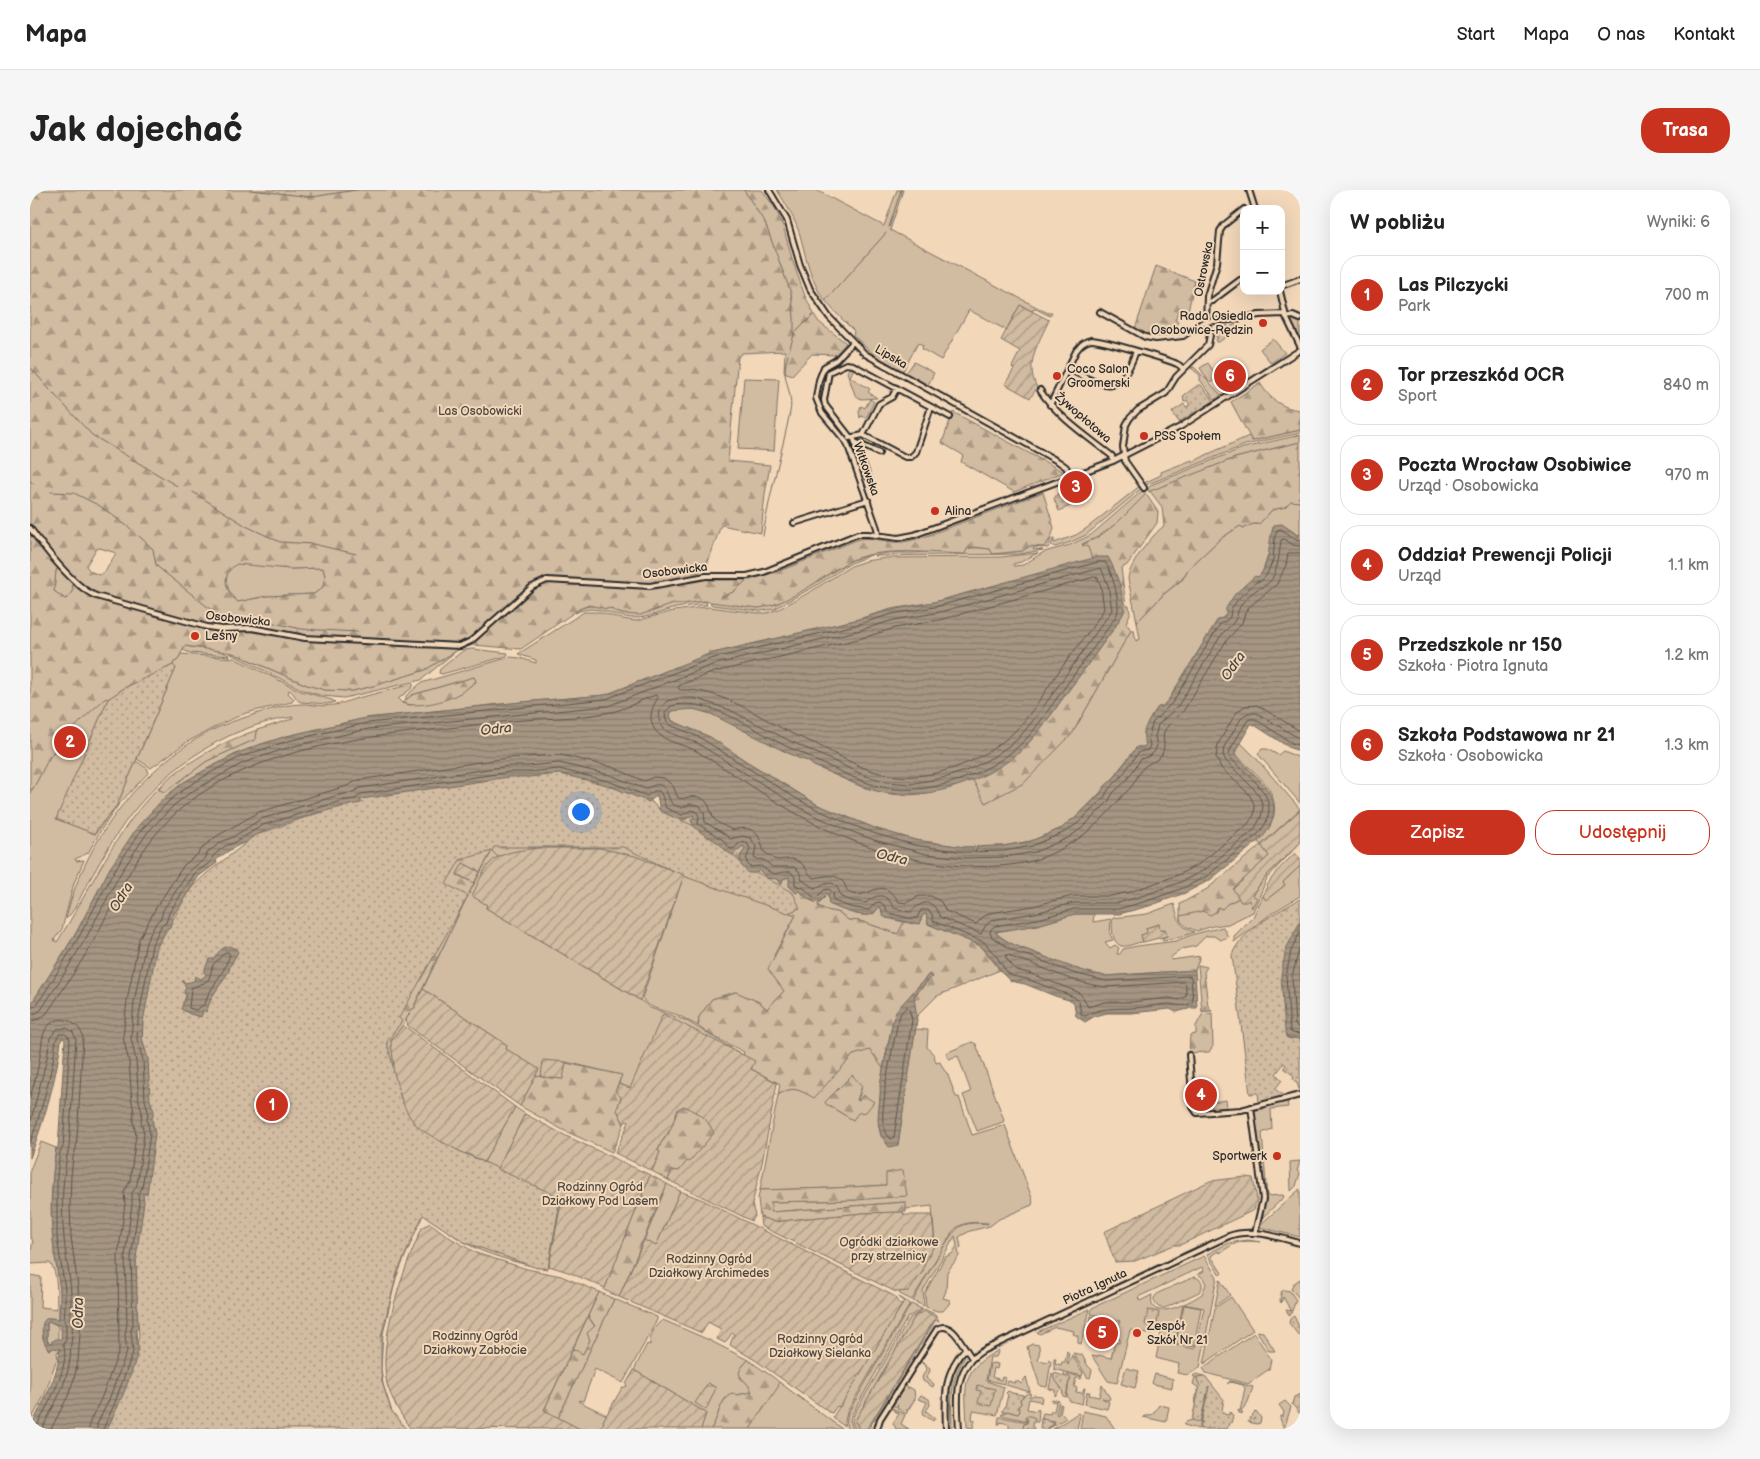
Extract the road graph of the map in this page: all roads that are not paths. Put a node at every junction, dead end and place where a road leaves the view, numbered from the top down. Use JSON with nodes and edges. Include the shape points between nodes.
{"nodes":[{"id":1,"x":769,"y":190,"type":"edge"},
{"id":2,"x":1249,"y":190,"type":"edge"},
{"id":3,"x":1254,"y":205,"type":"edge"},
{"id":4,"x":1240,"y":212,"type":"edge"},
{"id":5,"x":1300,"y":279,"type":"edge"},
{"id":6,"x":1240,"y":280,"type":"edge"},
{"id":7,"x":1285,"y":285,"type":"edge"},
{"id":8,"x":1281,"y":295,"type":"edge"},
{"id":9,"x":1208,"y":302,"type":"junction"},
{"id":10,"x":1100,"y":312,"type":"dead end"},
{"id":11,"x":1286,"y":316,"type":"junction"},
{"id":12,"x":1300,"y":319,"type":"edge"},
{"id":13,"x":1206,"y":322,"type":"junction"},
{"id":14,"x":854,"y":342,"type":"junction"},
{"id":15,"x":1300,"y":346,"type":"edge"},
{"id":16,"x":1300,"y":350,"type":"edge"},
{"id":17,"x":1136,"y":351,"type":"junction"},
{"id":18,"x":1068,"y":369,"type":"junction"},
{"id":19,"x":1184,"y":369,"type":"junction"},
{"id":20,"x":897,"y":388,"type":"junction"},
{"id":21,"x":1040,"y":390,"type":"dead end"},
{"id":22,"x":1050,"y":405,"type":"junction"},
{"id":23,"x":931,"y":407,"type":"junction"},
{"id":24,"x":950,"y":417,"type":"dead end"},
{"id":25,"x":863,"y":435,"type":"junction"},
{"id":26,"x":851,"y":439,"type":"junction"},
{"id":27,"x":879,"y":453,"type":"dead end"},
{"id":28,"x":1124,"y":456,"type":"junction"},
{"id":29,"x":1113,"y":461,"type":"junction"},
{"id":30,"x":868,"y":477,"type":"dead end"},
{"id":31,"x":1071,"y":477,"type":"junction"},
{"id":32,"x":1144,"y":488,"type":"dead end"},
{"id":33,"x":868,"y":500,"type":"junction"},
{"id":34,"x":794,"y":523,"type":"dead end"},
{"id":35,"x":30,"y":528,"type":"edge"},
{"id":36,"x":878,"y":535,"type":"junction"},
{"id":37,"x":1189,"y":1055,"type":"dead end"},
{"id":38,"x":1300,"y":1095,"type":"edge"},
{"id":39,"x":1251,"y":1107,"type":"junction"},
{"id":40,"x":1255,"y":1233,"type":"junction"},
{"id":41,"x":1300,"y":1243,"type":"edge"},
{"id":42,"x":965,"y":1348,"type":"junction"},
{"id":43,"x":972,"y":1358,"type":"junction"},
{"id":44,"x":877,"y":1429,"type":"edge"},
{"id":45,"x":946,"y":1429,"type":"edge"},
{"id":46,"x":959,"y":1429,"type":"edge"}],
"edges":[{"from":1,"to":14,"type":"street","name":"Lipska","via":[[787,220],[810,289],[829,317]]},
{"from":2,"to":3,"type":"street"},
{"from":4,"to":9,"type":"street","name":"Ostrowska","via":[[1221,230]]},
{"from":5,"to":7,"type":"street"},
{"from":6,"to":9,"type":"street"},
{"from":8,"to":11,"type":"street"},
{"from":9,"to":13,"type":"street","name":"Ostrowska"},
{"from":10,"to":13,"type":"street","via":[[1145,337],[1156,339],[1183,336]]},
{"from":11,"to":12,"type":"street"},
{"from":11,"to":13,"type":"street","via":[[1258,315]]},
{"from":11,"to":15,"type":"street"},
{"from":13,"to":19,"type":"street","name":"Ostrowska","via":[[1210,335],[1208,345]]},
{"from":14,"to":26,"type":"street","name":"Witkowska","via":[[824,367],[816,395],[822,413]]},
{"from":14,"to":31,"type":"street","name":"Lipska","via":[[874,360],[1062,464]]},
{"from":16,"to":28,"type":"street","name":"Osobowicka","via":[[1188,423]]},
{"from":17,"to":18,"type":"street","via":[[1097,340],[1088,341],[1079,347]]},
{"from":17,"to":18,"type":"street","via":[[1129,369],[1108,386]]},
{"from":17,"to":19,"type":"street","via":[[1178,364]]},
{"from":18,"to":22,"type":"street"},
{"from":19,"to":28,"type":"street","name":"Ostrowska","via":[[1166,393],[1130,418],[1125,432]]},
{"from":20,"to":23,"type":"street"},
{"from":20,"to":25,"type":"street","via":[[892,396],[879,404]]},
{"from":20,"to":26,"type":"street","via":[[851,364],[830,371],[825,405]]},
{"from":21,"to":22,"type":"street","name":"Żywopłotowa"},
{"from":22,"to":29,"type":"street","name":"Żywopłotowa","via":[[1112,456]]},
{"from":23,"to":24,"type":"street"},
{"from":23,"to":25,"type":"street","via":[[916,452],[911,457]]},
{"from":25,"to":26,"type":"street"},
{"from":26,"to":27,"type":"street"},
{"from":26,"to":30,"type":"street"},
{"from":26,"to":33,"type":"street","name":"Witkowska"},
{"from":28,"to":29,"type":"street","name":"Osobowicka"},
{"from":28,"to":32,"type":"street"},
{"from":29,"to":31,"type":"street","name":"Osobowicka"},
{"from":31,"to":36,"type":"street","name":"Osobowicka","via":[[914,535],[898,538]]},
{"from":33,"to":34,"type":"street"},
{"from":33,"to":36,"type":"street","name":"Witkowska"},
{"from":35,"to":36,"type":"street","name":"Osobowicka","via":[[84,590],[96,596],[222,630],[252,628],[305,638],[453,647],[472,641],[532,587],[547,580],[650,586],[706,576],[747,576],[858,534]]},
{"from":37,"to":39,"type":"street","via":[[1193,1107],[1197,1113]]},
{"from":38,"to":39,"type":"street"},
{"from":39,"to":40,"type":"street","via":[[1263,1199]]},
{"from":40,"to":41,"type":"street","name":"Piotra Ignuta"},
{"from":40,"to":43,"type":"street","name":"Piotra Ignuta","via":[[1235,1234],[1220,1240]]},
{"from":42,"to":43,"type":"street"},
{"from":42,"to":44,"type":"street","via":[[948,1329],[937,1329],[880,1419]]},
{"from":42,"to":45,"type":"street","via":[[953,1363],[947,1379]]},
{"from":43,"to":46,"type":"street","name":"Piotra Ignuta","via":[[958,1384]]}]}
